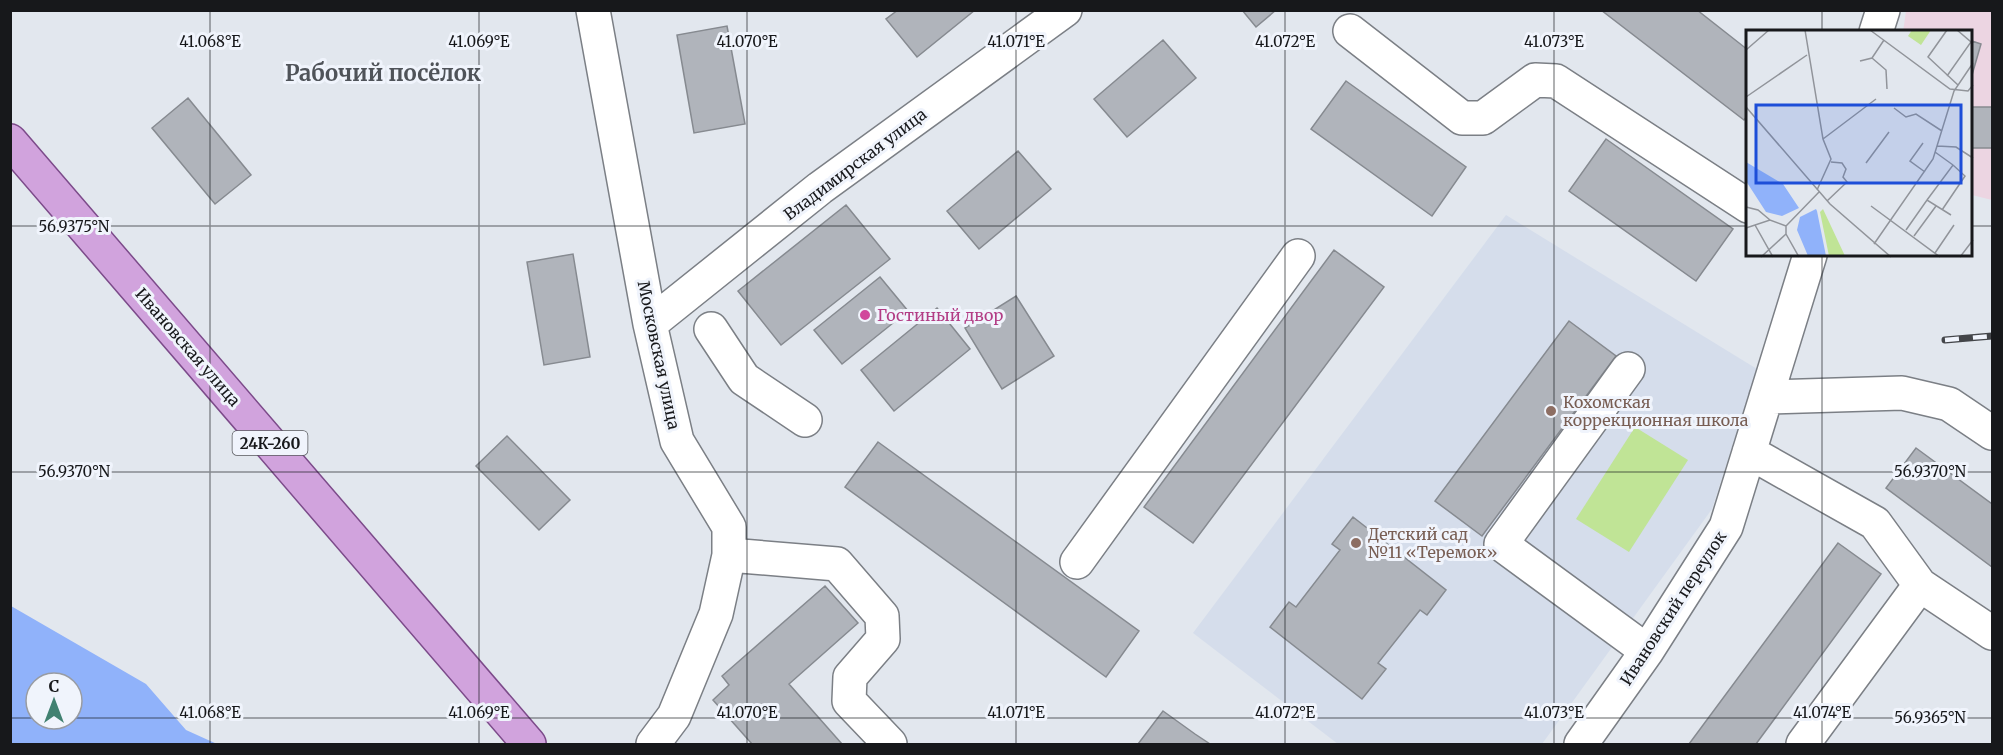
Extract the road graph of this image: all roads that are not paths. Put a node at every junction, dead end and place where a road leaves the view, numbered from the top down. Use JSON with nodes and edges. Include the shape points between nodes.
{"nodes":[{"id":1,"x":593,"y":10,"type":"edge"},
{"id":2,"x":1065,"y":10,"type":"edge"},
{"id":3,"x":1883,"y":10,"type":"edge"},
{"id":4,"x":1877,"y":30,"type":"edge"},
{"id":5,"x":1350,"y":31,"type":"dead end"},
{"id":6,"x":10,"y":141,"type":"edge"},
{"id":7,"x":1746,"y":205,"type":"edge"},
{"id":8,"x":1298,"y":256,"type":"dead end"},
{"id":9,"x":1809,"y":256,"type":"edge"},
{"id":10,"x":650,"y":324,"type":"junction"},
{"id":11,"x":711,"y":329,"type":"dead end"},
{"id":12,"x":1628,"y":369,"type":"dead end"},
{"id":13,"x":1766,"y":398,"type":"junction"},
{"id":14,"x":806,"y":420,"type":"dead end"},
{"id":15,"x":1992,"y":433,"type":"edge"},
{"id":16,"x":1749,"y":452,"type":"junction"},
{"id":17,"x":729,"y":555,"type":"junction"},
{"id":18,"x":1077,"y":562,"type":"dead end"},
{"id":19,"x":1920,"y":585,"type":"junction"},
{"id":20,"x":1992,"y":633,"type":"edge"},
{"id":21,"x":1647,"y":651,"type":"junction"},
{"id":22,"x":529,"y":744,"type":"edge"},
{"id":23,"x":652,"y":744,"type":"edge"},
{"id":24,"x":890,"y":744,"type":"edge"},
{"id":25,"x":1581,"y":744,"type":"edge"},
{"id":26,"x":1803,"y":744,"type":"edge"}],
"edges":[{"from":1,"to":10,"type":"street","name":"Московская улица"},
{"from":2,"to":10,"type":"street","name":"Владимирская улица","via":[[820,188]]},
{"from":3,"to":4,"type":"street"},
{"from":5,"to":7,"type":"street","via":[[1462,118],[1484,118],[1535,80],[1556,81]]},
{"from":6,"to":22,"type":"main road","name":"Ивановская улица","number":"24К-260"},
{"from":8,"to":18,"type":"street"},
{"from":9,"to":13,"type":"street","name":"Ивановский переулок"},
{"from":10,"to":17,"type":"street","name":"Московская улица","via":[[677,441],[729,527]]},
{"from":11,"to":14,"type":"street","via":[[744,379]]},
{"from":12,"to":21,"type":"street","via":[[1501,544]]},
{"from":13,"to":15,"type":"street","via":[[1902,393],[1949,404]]},
{"from":13,"to":16,"type":"street","name":"Ивановский переулок"},
{"from":16,"to":19,"type":"street","via":[[1875,523]]},
{"from":16,"to":21,"type":"street","name":"Ивановский переулок","via":[[1726,527]]},
{"from":17,"to":23,"type":"street","name":"Московская улица","via":[[712,624],[674,716]]},
{"from":17,"to":24,"type":"street","via":[[837,564],[882,616],[883,639],[850,677],[849,701]]},
{"from":19,"to":20,"type":"street"},
{"from":19,"to":26,"type":"street"},
{"from":21,"to":25,"type":"street","name":"Ивановский переулок"}]}
